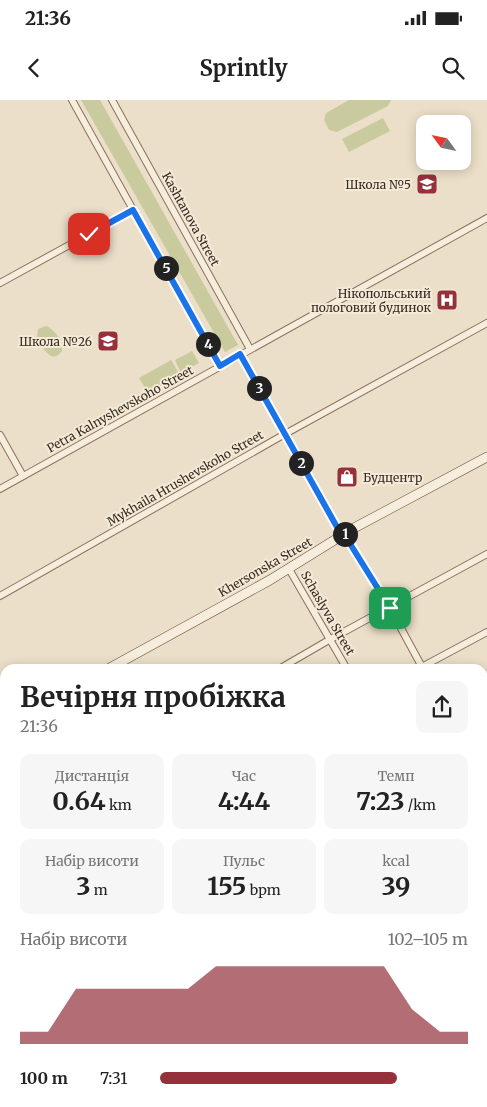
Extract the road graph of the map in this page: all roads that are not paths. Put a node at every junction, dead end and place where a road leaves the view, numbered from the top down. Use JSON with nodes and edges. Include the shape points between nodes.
{"nodes":[{"id":1,"x":72,"y":100,"type":"edge"},
{"id":2,"x":112,"y":100,"type":"edge"},
{"id":3,"x":133,"y":210,"type":"junction"},
{"id":4,"x":487,"y":218,"type":"edge"},
{"id":5,"x":0,"y":284,"type":"edge"},
{"id":6,"x":487,"y":323,"type":"edge"},
{"id":7,"x":250,"y":349,"type":"junction"},
{"id":8,"x":240,"y":354,"type":"junction"},
{"id":9,"x":220,"y":366,"type":"junction"},
{"id":10,"x":285,"y":434,"type":"junction"},
{"id":11,"x":0,"y":435,"type":"edge"},
{"id":12,"x":487,"y":457,"type":"edge"},
{"id":13,"x":23,"y":476,"type":"junction"},
{"id":14,"x":0,"y":489,"type":"edge"},
{"id":15,"x":343,"y":535,"type":"junction"},
{"id":16,"x":487,"y":554,"type":"edge"},
{"id":17,"x":289,"y":569,"type":"junction"},
{"id":18,"x":0,"y":596,"type":"edge"},
{"id":19,"x":390,"y":608,"type":"junction"},
{"id":20,"x":487,"y":632,"type":"edge"},
{"id":21,"x":329,"y":640,"type":"junction"},
{"id":22,"x":117,"y":664,"type":"edge"},
{"id":23,"x":288,"y":664,"type":"edge"},
{"id":24,"x":344,"y":664,"type":"edge"},
{"id":25,"x":418,"y":664,"type":"edge"},
{"id":26,"x":427,"y":664,"type":"edge"}],
"edges":[{"from":1,"to":3,"type":"street"},
{"from":2,"to":7,"type":"street","name":"Kashtanova Street"},
{"from":3,"to":5,"type":"street"},
{"from":3,"to":9,"type":"street"},
{"from":4,"to":7,"type":"street","name":"Petra Kalnyshevskoho Street"},
{"from":6,"to":10,"type":"street","name":"Mykhaila Hrushevskoho Street"},
{"from":7,"to":8,"type":"street","name":"Petra Kalnyshevskoho Street"},
{"from":8,"to":9,"type":"street","name":"Petra Kalnyshevskoho Street"},
{"from":8,"to":10,"type":"street"},
{"from":9,"to":13,"type":"street","name":"Petra Kalnyshevskoho Street"},
{"from":10,"to":15,"type":"street"},
{"from":10,"to":18,"type":"street","name":"Mykhaila Hrushevskoho Street"},
{"from":11,"to":13,"type":"street"},
{"from":12,"to":15,"type":"main road","name":"Khersonska Street"},
{"from":13,"to":14,"type":"street","name":"Petra Kalnyshevskoho Street"},
{"from":15,"to":17,"type":"main road","name":"Khersonska Street"},
{"from":15,"to":19,"type":"street"},
{"from":16,"to":19,"type":"street"},
{"from":17,"to":21,"type":"street","name":"Schaslyva Street"},
{"from":17,"to":22,"type":"main road","name":"Khersonska Street"},
{"from":19,"to":21,"type":"street"},
{"from":19,"to":25,"type":"street"},
{"from":20,"to":26,"type":"street"},
{"from":21,"to":23,"type":"street"},
{"from":21,"to":24,"type":"street","name":"Schaslyva Street"}]}
